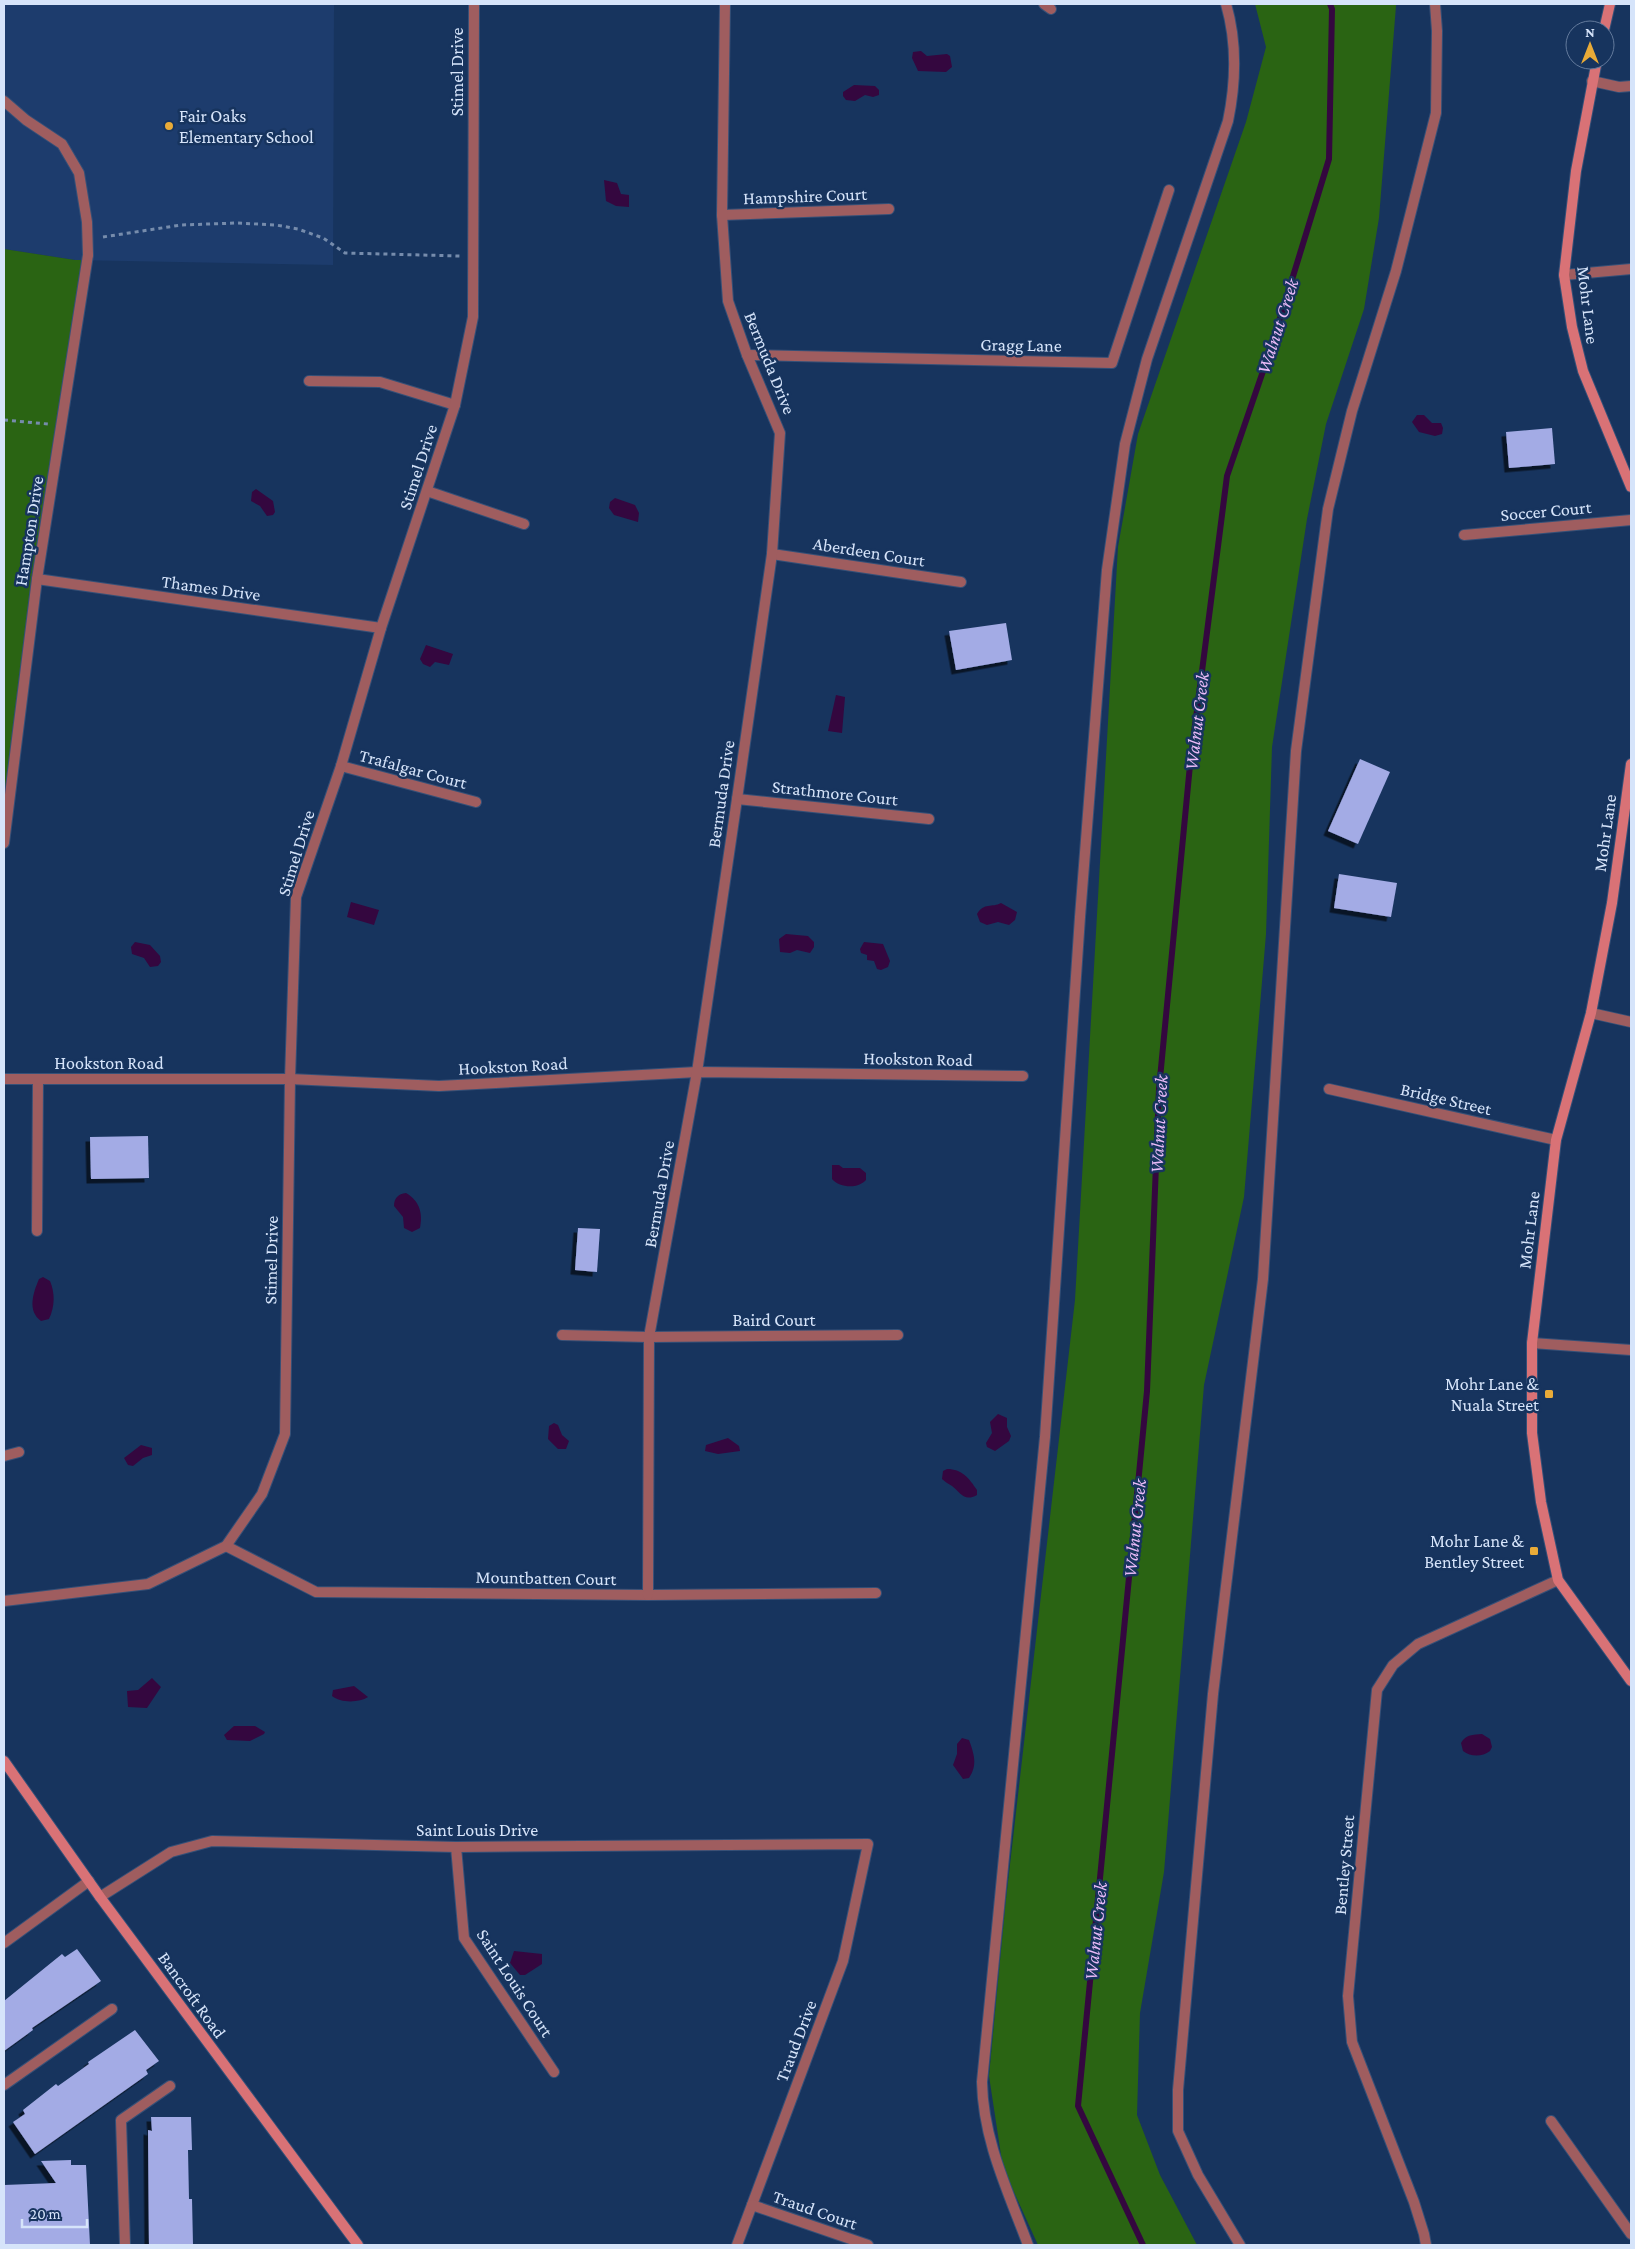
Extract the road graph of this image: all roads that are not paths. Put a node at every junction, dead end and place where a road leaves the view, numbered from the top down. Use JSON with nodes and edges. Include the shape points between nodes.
{"nodes":[{"id":1,"x":474,"y":4,"type":"edge"},
{"id":2,"x":725,"y":4,"type":"edge"},
{"id":3,"x":1226,"y":4,"type":"edge"},
{"id":4,"x":1435,"y":4,"type":"edge"},
{"id":5,"x":1610,"y":4,"type":"edge"},
{"id":6,"x":1606,"y":20,"type":"edge"},
{"id":7,"x":1595,"y":70,"type":"edge"},
{"id":8,"x":1592,"y":81,"type":"junction"},
{"id":9,"x":1631,"y":86,"type":"edge"},
{"id":10,"x":4,"y":100,"type":"edge"},
{"id":11,"x":1170,"y":190,"type":"dead end"},
{"id":12,"x":889,"y":209,"type":"dead end"},
{"id":13,"x":722,"y":215,"type":"junction"},
{"id":14,"x":1631,"y":269,"type":"edge"},
{"id":15,"x":1564,"y":275,"type":"junction"},
{"id":16,"x":746,"y":355,"type":"junction"},
{"id":17,"x":309,"y":381,"type":"dead end"},
{"id":18,"x":455,"y":405,"type":"junction"},
{"id":19,"x":1631,"y":487,"type":"edge"},
{"id":20,"x":427,"y":491,"type":"junction"},
{"id":21,"x":1631,"y":520,"type":"edge"},
{"id":22,"x":524,"y":524,"type":"dead end"},
{"id":23,"x":1464,"y":535,"type":"dead end"},
{"id":24,"x":772,"y":554,"type":"junction"},
{"id":25,"x":37,"y":579,"type":"junction"},
{"id":26,"x":961,"y":582,"type":"dead end"},
{"id":27,"x":380,"y":628,"type":"junction"},
{"id":28,"x":1631,"y":764,"type":"edge"},
{"id":29,"x":341,"y":766,"type":"junction"},
{"id":30,"x":737,"y":798,"type":"junction"},
{"id":31,"x":476,"y":802,"type":"dead end"},
{"id":32,"x":929,"y":819,"type":"dead end"},
{"id":33,"x":4,"y":843,"type":"edge"},
{"id":34,"x":1591,"y":1013,"type":"junction"},
{"id":35,"x":1631,"y":1022,"type":"edge"},
{"id":36,"x":697,"y":1072,"type":"junction"},
{"id":37,"x":1023,"y":1076,"type":"dead end"},
{"id":38,"x":4,"y":1079,"type":"edge"},
{"id":39,"x":290,"y":1079,"type":"junction"},
{"id":40,"x":38,"y":1080,"type":"junction"},
{"id":41,"x":1329,"y":1089,"type":"dead end"},
{"id":42,"x":1556,"y":1140,"type":"junction"},
{"id":43,"x":37,"y":1231,"type":"dead end"},
{"id":44,"x":562,"y":1335,"type":"dead end"},
{"id":45,"x":898,"y":1335,"type":"dead end"},
{"id":46,"x":649,"y":1337,"type":"junction"},
{"id":47,"x":1532,"y":1343,"type":"junction"},
{"id":48,"x":1631,"y":1350,"type":"edge"},
{"id":49,"x":19,"y":1452,"type":"dead end"},
{"id":50,"x":4,"y":1456,"type":"edge"},
{"id":51,"x":226,"y":1546,"type":"junction"},
{"id":52,"x":1558,"y":1580,"type":"junction"},
{"id":53,"x":876,"y":1593,"type":"dead end"},
{"id":54,"x":648,"y":1596,"type":"junction"},
{"id":55,"x":4,"y":1601,"type":"edge"},
{"id":56,"x":1631,"y":1681,"type":"edge"},
{"id":57,"x":4,"y":1761,"type":"edge"},
{"id":58,"x":868,"y":1844,"type":"joint"},
{"id":59,"x":456,"y":1847,"type":"junction"},
{"id":60,"x":89,"y":1881,"type":"junction"},
{"id":61,"x":100,"y":1897,"type":"junction"},
{"id":62,"x":4,"y":1943,"type":"edge"},
{"id":63,"x":112,"y":2009,"type":"dead end"},
{"id":64,"x":554,"y":2072,"type":"dead end"},
{"id":65,"x":4,"y":2084,"type":"edge"},
{"id":66,"x":170,"y":2086,"type":"dead end"},
{"id":67,"x":1551,"y":2121,"type":"dead end"},
{"id":68,"x":752,"y":2205,"type":"junction"},
{"id":69,"x":1631,"y":2234,"type":"edge"},
{"id":70,"x":124,"y":2245,"type":"edge"},
{"id":71,"x":358,"y":2245,"type":"edge"},
{"id":72,"x":737,"y":2245,"type":"edge"},
{"id":73,"x":868,"y":2245,"type":"edge"},
{"id":74,"x":1028,"y":2245,"type":"edge"},
{"id":75,"x":1240,"y":2245,"type":"edge"},
{"id":76,"x":1426,"y":2245,"type":"edge"}],
"edges":[{"from":1,"to":18,"type":"street","name":"Stimel Drive","via":[[473,317]]},
{"from":2,"to":13,"type":"street","name":"Bermuda Drive"},
{"from":3,"to":74,"type":"street","via":[[1234,52],[1234,90],[1228,121],[1136,398],[1125,444],[1107,570],[1045,1437],[982,2082],[982,2106],[989,2141]]},
{"from":4,"to":75,"type":"street","via":[[1436,113],[1396,271],[1352,411],[1328,509],[1296,751],[1263,1279],[1212,1694],[1178,2090],[1178,2131],[1198,2175]]},
{"from":5,"to":6,"type":"street"},
{"from":7,"to":8,"type":"street","name":"Mohr Lane"},
{"from":8,"to":9,"type":"street","via":[[1619,87]]},
{"from":8,"to":15,"type":"street","name":"Mohr Lane","via":[[1576,171]]},
{"from":10,"to":25,"type":"street","name":"Hampton Drive","via":[[26,120],[62,144],[79,173],[87,222],[88,256]]},
{"from":11,"to":16,"type":"street","name":"Gragg Lane","via":[[1112,363]]},
{"from":12,"to":13,"type":"street","name":"Hampshire Court"},
{"from":13,"to":16,"type":"street","name":"Bermuda Drive","via":[[728,301]]},
{"from":14,"to":15,"type":"street"},
{"from":15,"to":19,"type":"street","name":"Mohr Lane","via":[[1582,371]]},
{"from":16,"to":24,"type":"street","name":"Bermuda Drive","via":[[780,433]]},
{"from":17,"to":18,"type":"street","via":[[380,382]]},
{"from":18,"to":20,"type":"street","name":"Stimel Drive"},
{"from":20,"to":22,"type":"street"},
{"from":20,"to":27,"type":"street","name":"Stimel Drive"},
{"from":21,"to":23,"type":"street","name":"Soccer Court"},
{"from":24,"to":26,"type":"street","name":"Aberdeen Court"},
{"from":24,"to":30,"type":"street","name":"Bermuda Drive"},
{"from":25,"to":27,"type":"street","name":"Thames Drive"},
{"from":25,"to":33,"type":"street","name":"Hampton Drive"},
{"from":27,"to":29,"type":"street","name":"Stimel Drive"},
{"from":28,"to":34,"type":"street","name":"Mohr Lane","via":[[1612,903]]},
{"from":29,"to":31,"type":"street","name":"Trafalgar Court"},
{"from":29,"to":39,"type":"street","name":"Stimel Drive","via":[[296,896]]},
{"from":30,"to":32,"type":"street","name":"Strathmore Court"},
{"from":30,"to":36,"type":"street","name":"Bermuda Drive"},
{"from":34,"to":35,"type":"street"},
{"from":34,"to":42,"type":"street","name":"Mohr Lane"},
{"from":36,"to":37,"type":"street","name":"Hookston Road"},
{"from":36,"to":39,"type":"street","name":"Hookston Road","via":[[440,1086]]},
{"from":36,"to":46,"type":"street","name":"Bermuda Drive"},
{"from":38,"to":40,"type":"street","name":"Hookston Road"},
{"from":39,"to":40,"type":"street","name":"Hookston Road"},
{"from":39,"to":51,"type":"street","name":"Stimel Drive","via":[[285,1434],[262,1494]]},
{"from":40,"to":43,"type":"street"},
{"from":41,"to":42,"type":"street","name":"Bridge Street"},
{"from":42,"to":47,"type":"street","name":"Mohr Lane"},
{"from":44,"to":46,"type":"street","name":"Baird Court"},
{"from":45,"to":46,"type":"street","name":"Baird Court"},
{"from":46,"to":54,"type":"street","name":"Bermuda Drive"},
{"from":47,"to":48,"type":"street"},
{"from":47,"to":52,"type":"street","name":"Mohr Lane","via":[[1532,1434]]},
{"from":49,"to":50,"type":"street"},
{"from":51,"to":54,"type":"street","name":"Mountbatten Court","via":[[316,1592]]},
{"from":51,"to":55,"type":"street","name":"Stimel Drive","via":[[148,1584]]},
{"from":52,"to":56,"type":"street","name":"Mohr Lane"},
{"from":52,"to":76,"type":"street","name":"Bentley Street","via":[[1418,1644],[1393,1664],[1377,1690],[1348,1996],[1352,2042],[1414,2202]]},
{"from":53,"to":54,"type":"street","name":"Mountbatten Court"},
{"from":57,"to":60,"type":"street","name":"Bancroft Road"},
{"from":58,"to":59,"type":"street","name":"Saint Louis Drive"},
{"from":58,"to":68,"type":"street","name":"Traud Drive","via":[[843,1961]]},
{"from":59,"to":61,"type":"street","name":"Saint Louis Drive","via":[[212,1841],[171,1852]]},
{"from":59,"to":64,"type":"street","name":"Saint Louis Court","via":[[464,1938]]},
{"from":60,"to":61,"type":"street","name":"Bancroft Road"},
{"from":60,"to":62,"type":"street"},
{"from":61,"to":71,"type":"street","name":"Bancroft Road"},
{"from":63,"to":65,"type":"street"},
{"from":66,"to":70,"type":"street","via":[[121,2120]]},
{"from":67,"to":69,"type":"street"},
{"from":68,"to":72,"type":"street","name":"Traud Drive"},
{"from":68,"to":73,"type":"street","name":"Traud Court"}]}
